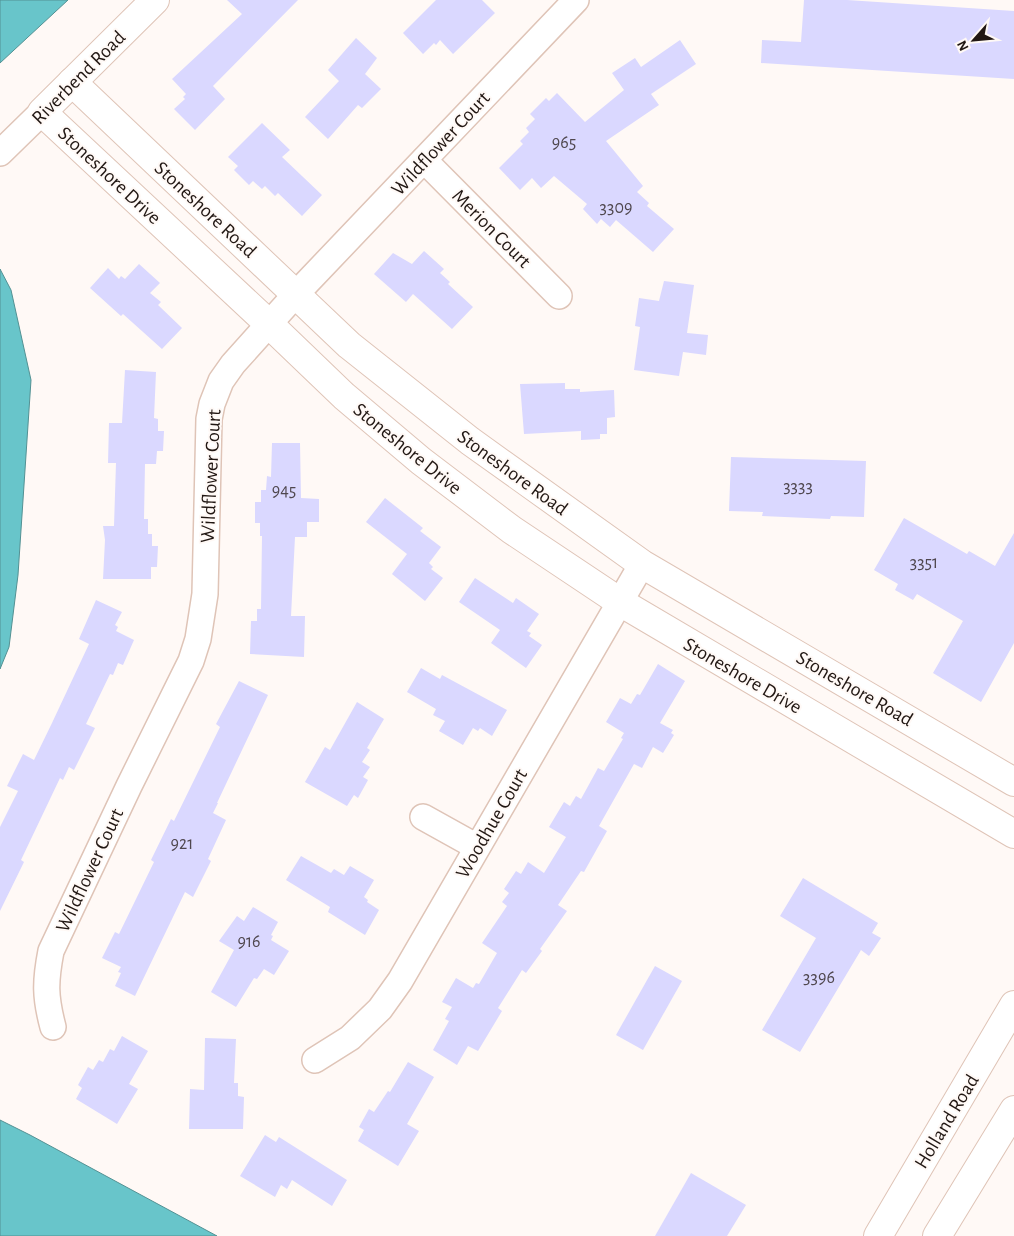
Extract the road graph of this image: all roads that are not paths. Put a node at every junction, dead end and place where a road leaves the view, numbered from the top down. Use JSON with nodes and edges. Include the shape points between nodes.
{"nodes":[{"id":1,"x":155,"y":0,"type":"edge"},
{"id":2,"x":576,"y":0,"type":"edge"},
{"id":3,"x":72,"y":82,"type":"junction"},
{"id":4,"x":42,"y":112,"type":"junction"},
{"id":5,"x":0,"y":153,"type":"edge"},
{"id":6,"x":424,"y":160,"type":"junction"},
{"id":7,"x":296,"y":294,"type":"junction"},
{"id":8,"x":559,"y":296,"type":"dead end"},
{"id":9,"x":269,"y":324,"type":"junction"},
{"id":10,"x":642,"y":564,"type":"junction"},
{"id":11,"x":620,"y":602,"type":"junction"},
{"id":12,"x":1014,"y":782,"type":"edge"},
{"id":13,"x":424,"y":817,"type":"dead end"},
{"id":14,"x":1014,"y":834,"type":"edge"},
{"id":15,"x":477,"y":846,"type":"junction"},
{"id":16,"x":1014,"y":1005,"type":"edge"},
{"id":17,"x":52,"y":1027,"type":"dead end"},
{"id":18,"x":315,"y":1060,"type":"dead end"},
{"id":19,"x":1014,"y":1110,"type":"edge"},
{"id":20,"x":878,"y":1236,"type":"edge"},
{"id":21,"x":937,"y":1236,"type":"edge"}],
"edges":[{"from":1,"to":3,"type":"street","name":"Riverbend Road"},
{"from":2,"to":6,"type":"street","name":"Wildflower Court"},
{"from":3,"to":4,"type":"street","name":"Riverbend Road"},
{"from":3,"to":7,"type":"street","name":"Stoneshore Road"},
{"from":4,"to":5,"type":"street","name":"Riverbend Road"},
{"from":4,"to":9,"type":"street","name":"Stoneshore Drive"},
{"from":6,"to":7,"type":"street","name":"Wildflower Court"},
{"from":6,"to":8,"type":"street","name":"Merion Court"},
{"from":7,"to":9,"type":"street","name":"Wildflower Court"},
{"from":7,"to":10,"type":"street","name":"Stoneshore Road","via":[[349,345],[470,441]]},
{"from":9,"to":11,"type":"street","name":"Stoneshore Drive","via":[[344,396],[421,461],[512,530]]},
{"from":9,"to":17,"type":"street","name":"Wildflower Court","via":[[232,364],[212,404],[205,594],[198,639],[191,661],[51,951],[46,976],[46,1002]]},
{"from":10,"to":11,"type":"street","name":"Woodhue Court"},
{"from":10,"to":12,"type":"street","name":"Stoneshore Road"},
{"from":11,"to":14,"type":"street","name":"Stoneshore Drive"},
{"from":11,"to":15,"type":"street","name":"Woodhue Court"},
{"from":13,"to":15,"type":"street"},
{"from":15,"to":18,"type":"street","name":"Woodhue Court","via":[[400,981],[380,1009],[350,1038]]},
{"from":16,"to":20,"type":"street","name":"Holland Road"},
{"from":19,"to":21,"type":"street"}]}
